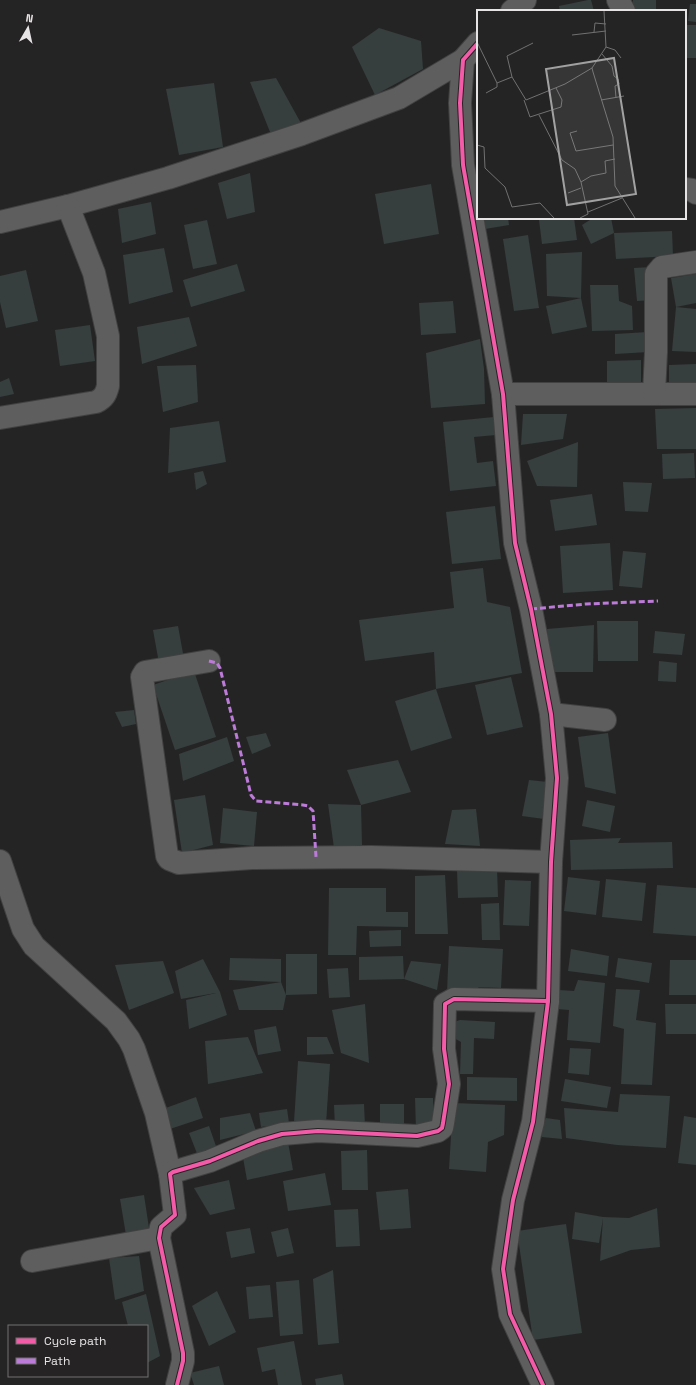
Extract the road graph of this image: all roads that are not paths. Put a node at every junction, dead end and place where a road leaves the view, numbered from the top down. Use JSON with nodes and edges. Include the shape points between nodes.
{"nodes":[{"id":1,"x":525,"y":0,"type":"edge"},
{"id":2,"x":618,"y":0,"type":"edge"},
{"id":3,"x":513,"y":10,"type":"edge"},
{"id":4,"x":623,"y":10,"type":"edge"},
{"id":5,"x":477,"y":44,"type":"edge"},
{"id":6,"x":463,"y":60,"type":"junction"},
{"id":7,"x":686,"y":189,"type":"edge"},
{"id":8,"x":696,"y":193,"type":"edge"},
{"id":9,"x":68,"y":206,"type":"junction"},
{"id":10,"x":0,"y":222,"type":"edge"},
{"id":11,"x":696,"y":262,"type":"edge"},
{"id":12,"x":503,"y":394,"type":"junction"},
{"id":13,"x":654,"y":394,"type":"junction"},
{"id":14,"x":696,"y":394,"type":"edge"},
{"id":15,"x":0,"y":418,"type":"edge"},
{"id":16,"x":209,"y":661,"type":"dead end"},
{"id":17,"x":551,"y":714,"type":"junction"},
{"id":18,"x":606,"y":720,"type":"dead end"},
{"id":19,"x":0,"y":861,"type":"edge"},
{"id":20,"x":551,"y":862,"type":"junction"},
{"id":21,"x":548,"y":1001,"type":"junction"},
{"id":22,"x":170,"y":1174,"type":"junction"},
{"id":23,"x":159,"y":1238,"type":"junction"},
{"id":24,"x":32,"y":1261,"type":"dead end"},
{"id":25,"x":177,"y":1385,"type":"edge"},
{"id":26,"x":543,"y":1385,"type":"edge"}],
"edges":[{"from":1,"to":3,"type":"street"},
{"from":2,"to":4,"type":"street"},
{"from":5,"to":6,"type":"street"},
{"from":6,"to":9,"type":"street","via":[[399,98],[302,134],[168,178]]},
{"from":6,"to":12,"type":"street","via":[[460,103],[463,165]]},
{"from":7,"to":8,"type":"street"},
{"from":9,"to":10,"type":"street"},
{"from":9,"to":15,"type":"street","via":[[94,273],[108,336],[106,393],[96,402]]},
{"from":11,"to":13,"type":"street","via":[[662,266],[656,274]]},
{"from":12,"to":13,"type":"street"},
{"from":12,"to":17,"type":"street","via":[[515,543],[531,609]]},
{"from":13,"to":14,"type":"street"},
{"from":16,"to":20,"type":"street","via":[[145,672],[142,677],[169,859],[179,863],[252,858],[371,857]]},
{"from":17,"to":18,"type":"street"},
{"from":17,"to":20,"type":"street","via":[[557,778]]},
{"from":19,"to":22,"type":"street","via":[[27,938],[116,1021],[129,1039],[156,1113]]},
{"from":20,"to":21,"type":"street"},
{"from":21,"to":22,"type":"street","via":[[454,999],[445,1004],[444,1049],[449,1084],[442,1128],[438,1131],[417,1136],[318,1131],[282,1134]]},
{"from":21,"to":26,"type":"street","via":[[533,1122],[512,1200],[503,1269],[510,1314]]},
{"from":22,"to":23,"type":"street","via":[[175,1215],[161,1227]]},
{"from":23,"to":24,"type":"street"},
{"from":23,"to":25,"type":"street","via":[[183,1354]]}]}
